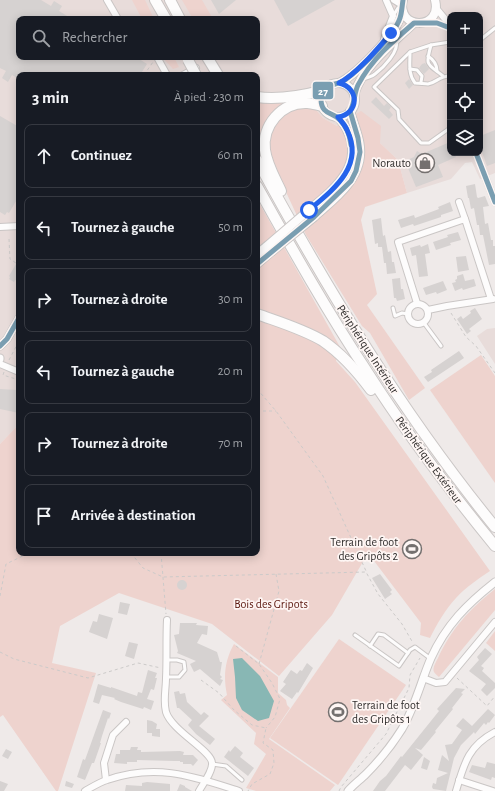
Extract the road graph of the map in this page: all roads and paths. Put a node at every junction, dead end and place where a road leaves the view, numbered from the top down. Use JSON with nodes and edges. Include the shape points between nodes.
{"nodes":[{"id":1,"x":107,"y":0,"type":"edge"},
{"id":2,"x":156,"y":0,"type":"edge"},
{"id":3,"x":170,"y":0,"type":"edge"},
{"id":4,"x":386,"y":0,"type":"edge"},
{"id":5,"x":394,"y":0,"type":"edge"},
{"id":6,"x":436,"y":2,"type":"edge"},
{"id":7,"x":402,"y":6,"type":"edge"},
{"id":8,"x":116,"y":16,"type":"edge"},
{"id":9,"x":164,"y":16,"type":"edge"},
{"id":10,"x":178,"y":16,"type":"edge"},
{"id":11,"x":394,"y":16,"type":"junction"},
{"id":12,"x":447,"y":19,"type":"edge"},
{"id":13,"x":427,"y":22,"type":"junction"},
{"id":14,"x":414,"y":23,"type":"junction"},
{"id":15,"x":447,"y":27,"type":"edge"},
{"id":16,"x":495,"y":28,"type":"edge"},
{"id":17,"x":483,"y":38,"type":"edge"},
{"id":18,"x":447,"y":42,"type":"edge"},
{"id":19,"x":381,"y":44,"type":"junction"},
{"id":20,"x":431,"y":45,"type":"junction"},
{"id":21,"x":410,"y":52,"type":"junction"},
{"id":22,"x":154,"y":60,"type":"edge"},
{"id":23,"x":159,"y":60,"type":"edge"},
{"id":24,"x":189,"y":60,"type":"edge"},
{"id":25,"x":203,"y":60,"type":"edge"},
{"id":26,"x":208,"y":60,"type":"edge"},
{"id":27,"x":410,"y":69,"type":"junction"},
{"id":28,"x":197,"y":71,"type":"edge"},
{"id":29,"x":146,"y":72,"type":"edge"},
{"id":30,"x":165,"y":72,"type":"edge"},
{"id":31,"x":212,"y":72,"type":"edge"},
{"id":32,"x":213,"y":72,"type":"edge"},
{"id":33,"x":443,"y":76,"type":"junction"},
{"id":34,"x":447,"y":76,"type":"edge"},
{"id":35,"x":421,"y":82,"type":"junction"},
{"id":36,"x":339,"y":83,"type":"junction"},
{"id":37,"x":324,"y":90,"type":"junction"},
{"id":38,"x":354,"y":95,"type":"junction"},
{"id":39,"x":260,"y":97,"type":"edge"},
{"id":40,"x":322,"y":106,"type":"junction"},
{"id":41,"x":350,"y":111,"type":"junction"},
{"id":42,"x":338,"y":117,"type":"junction"},
{"id":43,"x":447,"y":130,"type":"edge"},
{"id":44,"x":477,"y":156,"type":"edge"},
{"id":45,"x":260,"y":166,"type":"edge"},
{"id":46,"x":260,"y":191,"type":"edge"},
{"id":47,"x":459,"y":202,"type":"dead end"},
{"id":48,"x":495,"y":202,"type":"edge"},
{"id":49,"x":280,"y":203,"type":"junction"},
{"id":50,"x":311,"y":214,"type":"junction"},
{"id":51,"x":465,"y":219,"type":"junction"},
{"id":52,"x":16,"y":226,"type":"edge"},
{"id":53,"x":0,"y":227,"type":"edge"},
{"id":54,"x":393,"y":236,"type":"dead end"},
{"id":55,"x":9,"y":239,"type":"dead end"},
{"id":56,"x":398,"y":242,"type":"junction"},
{"id":57,"x":269,"y":249,"type":"junction"},
{"id":58,"x":260,"y":253,"type":"edge"},
{"id":59,"x":260,"y":260,"type":"edge"},
{"id":60,"x":16,"y":263,"type":"edge"},
{"id":61,"x":493,"y":299,"type":"edge"},
{"id":62,"x":417,"y":303,"type":"junction"},
{"id":63,"x":447,"y":306,"type":"junction"},
{"id":64,"x":393,"y":308,"type":"dead end"},
{"id":65,"x":428,"y":310,"type":"junction"},
{"id":66,"x":408,"y":314,"type":"junction"},
{"id":67,"x":260,"y":315,"type":"edge"},
{"id":68,"x":16,"y":323,"type":"edge"},
{"id":69,"x":424,"y":323,"type":"junction"},
{"id":70,"x":0,"y":346,"type":"edge"},
{"id":71,"x":441,"y":346,"type":"dead end"},
{"id":72,"x":0,"y":364,"type":"edge"},
{"id":73,"x":16,"y":371,"type":"edge"},
{"id":74,"x":495,"y":373,"type":"edge"},
{"id":75,"x":3,"y":375,"type":"dead end"},
{"id":76,"x":0,"y":377,"type":"edge"},
{"id":77,"x":260,"y":392,"type":"edge"},
{"id":78,"x":260,"y":411,"type":"edge"},
{"id":79,"x":276,"y":411,"type":"junction"},
{"id":80,"x":398,"y":418,"type":"junction"},
{"id":81,"x":495,"y":527,"type":"edge"},
{"id":82,"x":495,"y":546,"type":"edge"},
{"id":83,"x":23,"y":556,"type":"edge"},
{"id":84,"x":133,"y":556,"type":"edge"},
{"id":85,"x":162,"y":556,"type":"edge"},
{"id":86,"x":366,"y":572,"type":"junction"},
{"id":87,"x":276,"y":574,"type":"junction"},
{"id":88,"x":162,"y":576,"type":"junction"},
{"id":89,"x":494,"y":583,"type":"edge"},
{"id":90,"x":0,"y":596,"type":"edge"},
{"id":91,"x":167,"y":620,"type":"joint"},
{"id":92,"x":495,"y":622,"type":"edge"},
{"id":93,"x":355,"y":636,"type":"dead end"},
{"id":94,"x":236,"y":646,"type":"dead end"},
{"id":95,"x":370,"y":646,"type":"junction"},
{"id":96,"x":415,"y":647,"type":"junction"},
{"id":97,"x":0,"y":652,"type":"edge"},
{"id":98,"x":408,"y":653,"type":"junction"},
{"id":99,"x":423,"y":653,"type":"junction"},
{"id":100,"x":431,"y":659,"type":"junction"},
{"id":101,"x":166,"y":660,"type":"junction"},
{"id":102,"x":259,"y":664,"type":"junction"},
{"id":103,"x":166,"y":669,"type":"junction"},
{"id":104,"x":452,"y":674,"type":"junction"},
{"id":105,"x":166,"y":677,"type":"junction"},
{"id":106,"x":423,"y":678,"type":"junction"},
{"id":107,"x":201,"y":680,"type":"dead end"},
{"id":108,"x":495,"y":696,"type":"edge"},
{"id":109,"x":126,"y":722,"type":"dead end"},
{"id":110,"x":266,"y":728,"type":"junction"},
{"id":111,"x":495,"y":732,"type":"edge"},
{"id":112,"x":212,"y":764,"type":"junction"},
{"id":113,"x":106,"y":780,"type":"junction"},
{"id":114,"x":204,"y":780,"type":"junction"},
{"id":115,"x":242,"y":780,"type":"dead end"},
{"id":116,"x":459,"y":780,"type":"junction"},
{"id":117,"x":86,"y":791,"type":"edge"},
{"id":118,"x":199,"y":791,"type":"edge"},
{"id":119,"x":239,"y":791,"type":"edge"},
{"id":120,"x":248,"y":791,"type":"edge"},
{"id":121,"x":339,"y":791,"type":"edge"},
{"id":122,"x":348,"y":791,"type":"edge"},
{"id":123,"x":456,"y":791,"type":"edge"},
{"id":124,"x":493,"y":791,"type":"edge"}],
"edges":[{"from":1,"to":8,"type":"street"},
{"from":2,"to":9,"type":"highway"},
{"from":3,"to":10,"type":"highway"},
{"from":4,"to":11,"type":"street"},
{"from":5,"to":7,"type":"street"},
{"from":6,"to":12,"type":"street"},
{"from":6,"to":13,"type":"main road","via":[[433,16]]},
{"from":7,"to":11,"type":"lane"},
{"from":7,"to":14,"type":"main road","via":[[405,16]]},
{"from":7,"to":19,"type":"main road","via":[[397,25]]},
{"from":11,"to":19,"type":"street"},
{"from":13,"to":14,"type":"main road"},
{"from":13,"to":15,"type":"street"},
{"from":14,"to":38,"type":"main road","via":[[365,72]]},
{"from":16,"to":17,"type":"lane"},
{"from":18,"to":20,"type":"lane"},
{"from":19,"to":36,"type":"main road","via":[[364,63]]},
{"from":20,"to":21,"type":"lane"},
{"from":20,"to":33,"type":"lane","via":[[428,56],[433,59],[437,71]]},
{"from":21,"to":27,"type":"lane"},
{"from":21,"to":43,"type":"lane","via":[[374,87],[398,110],[399,119],[421,143],[429,143]]},
{"from":22,"to":29,"type":"path"},
{"from":23,"to":30,"type":"street"},
{"from":24,"to":28,"type":"highway","bridge":true},
{"from":25,"to":31,"type":"highway"},
{"from":26,"to":32,"type":"highway"},
{"from":27,"to":35,"type":"lane","via":[[417,70],[422,76]]},
{"from":27,"to":35,"type":"lane","via":[[410,77],[415,83]]},
{"from":33,"to":34,"type":"lane"},
{"from":33,"to":35,"type":"lane","via":[[429,84]]},
{"from":36,"to":37,"type":"main road","via":[[332,84]]},
{"from":36,"to":38,"type":"main road","via":[[348,87]]},
{"from":37,"to":39,"type":"highway","via":[[273,98]]},
{"from":37,"to":40,"type":"main road"},
{"from":38,"to":41,"type":"main road"},
{"from":40,"to":42,"type":"main road","via":[[328,114]]},
{"from":40,"to":49,"type":"highway","via":[[307,103],[290,106],[274,117],[268,129],[265,150],[281,193]]},
{"from":41,"to":42,"type":"main road"},
{"from":41,"to":50,"type":"main road","via":[[360,146],[356,171],[346,187]]},
{"from":42,"to":50,"type":"main road","via":[[351,141],[350,163],[341,181]]},
{"from":44,"to":48,"type":"street"},
{"from":45,"to":49,"type":"highway","name":"Périphérique Intérieur"},
{"from":46,"to":80,"type":"highway","name":"Périphérique Extérieur","via":[[340,330]]},
{"from":47,"to":51,"type":"street"},
{"from":49,"to":81,"type":"highway","name":"Périphérique Intérieur","via":[[377,366],[445,463]]},
{"from":50,"to":57,"type":"main road","bridge":true},
{"from":51,"to":56,"type":"street"},
{"from":51,"to":61,"type":"street"},
{"from":52,"to":53,"type":"street"},
{"from":54,"to":56,"type":"street"},
{"from":55,"to":60,"type":"path","via":[[10,259]]},
{"from":56,"to":62,"type":"street"},
{"from":57,"to":58,"type":"main road"},
{"from":57,"to":59,"type":"main road"},
{"from":61,"to":63,"type":"street"},
{"from":62,"to":65,"type":"street"},
{"from":62,"to":66,"type":"street","via":[[412,305]]},
{"from":63,"to":65,"type":"street"},
{"from":63,"to":74,"type":"path","via":[[466,337],[476,346]]},
{"from":64,"to":66,"type":"lane","via":[[395,316]]},
{"from":65,"to":69,"type":"street","via":[[429,315]]},
{"from":66,"to":69,"type":"street","via":[[411,321],[416,324]]},
{"from":67,"to":80,"type":"highway","via":[[306,332],[324,342],[350,364],[388,414]]},
{"from":68,"to":70,"type":"street"},
{"from":69,"to":71,"type":"lane"},
{"from":72,"to":73,"type":"street"},
{"from":75,"to":76,"type":"path"},
{"from":77,"to":79,"type":"path"},
{"from":78,"to":79,"type":"path"},
{"from":79,"to":86,"type":"path","via":[[323,476]]},
{"from":80,"to":82,"type":"highway","name":"Périphérique Extérieur","via":[[443,481]]},
{"from":83,"to":90,"type":"path","via":[[6,564]]},
{"from":84,"to":88,"type":"path","via":[[143,568]]},
{"from":85,"to":88,"type":"path"},
{"from":86,"to":87,"type":"path"},
{"from":86,"to":96,"type":"path"},
{"from":87,"to":88,"type":"path"},
{"from":87,"to":102,"type":"path","via":[[279,591]]},
{"from":88,"to":91,"type":"path"},
{"from":89,"to":100,"type":"street","via":[[468,604],[454,620],[440,639]]},
{"from":91,"to":101,"type":"street"},
{"from":92,"to":104,"type":"street"},
{"from":93,"to":95,"type":"lane"},
{"from":94,"to":102,"type":"path"},
{"from":95,"to":98,"type":"lane","via":[[378,634],[384,635]]},
{"from":95,"to":98,"type":"lane","via":[[399,666]]},
{"from":96,"to":98,"type":"lane"},
{"from":96,"to":99,"type":"lane"},
{"from":97,"to":103,"type":"path","via":[[14,659],[88,678],[138,663]]},
{"from":99,"to":100,"type":"lane"},
{"from":99,"to":121,"type":"path","via":[[410,675],[409,688],[386,734]]},
{"from":100,"to":106,"type":"street"},
{"from":101,"to":103,"type":"street"},
{"from":101,"to":105,"type":"lane","via":[[184,662],[185,670],[179,677]]},
{"from":102,"to":110,"type":"path","via":[[280,699],[276,717]]},
{"from":103,"to":105,"type":"street"},
{"from":104,"to":106,"type":"street","via":[[445,682],[440,683]]},
{"from":104,"to":108,"type":"path","via":[[487,706]]},
{"from":105,"to":112,"type":"street","via":[[164,702],[171,722],[210,757]]},
{"from":106,"to":122,"type":"street","via":[[402,730]]},
{"from":107,"to":110,"type":"path","via":[[252,724]]},
{"from":109,"to":113,"type":"street","via":[[113,734],[104,763]]},
{"from":110,"to":120,"type":"path","via":[[263,743],[273,750],[274,763],[270,774],[252,784]]},
{"from":111,"to":116,"type":"street","via":[[473,748]]},
{"from":112,"to":114,"type":"street"},
{"from":112,"to":115,"type":"lane","via":[[226,766]]},
{"from":113,"to":114,"type":"street","via":[[156,772],[177,773]]},
{"from":113,"to":117,"type":"street"},
{"from":114,"to":118,"type":"street"},
{"from":114,"to":119,"type":"street"},
{"from":116,"to":123,"type":"street"},
{"from":116,"to":124,"type":"street"}]}
